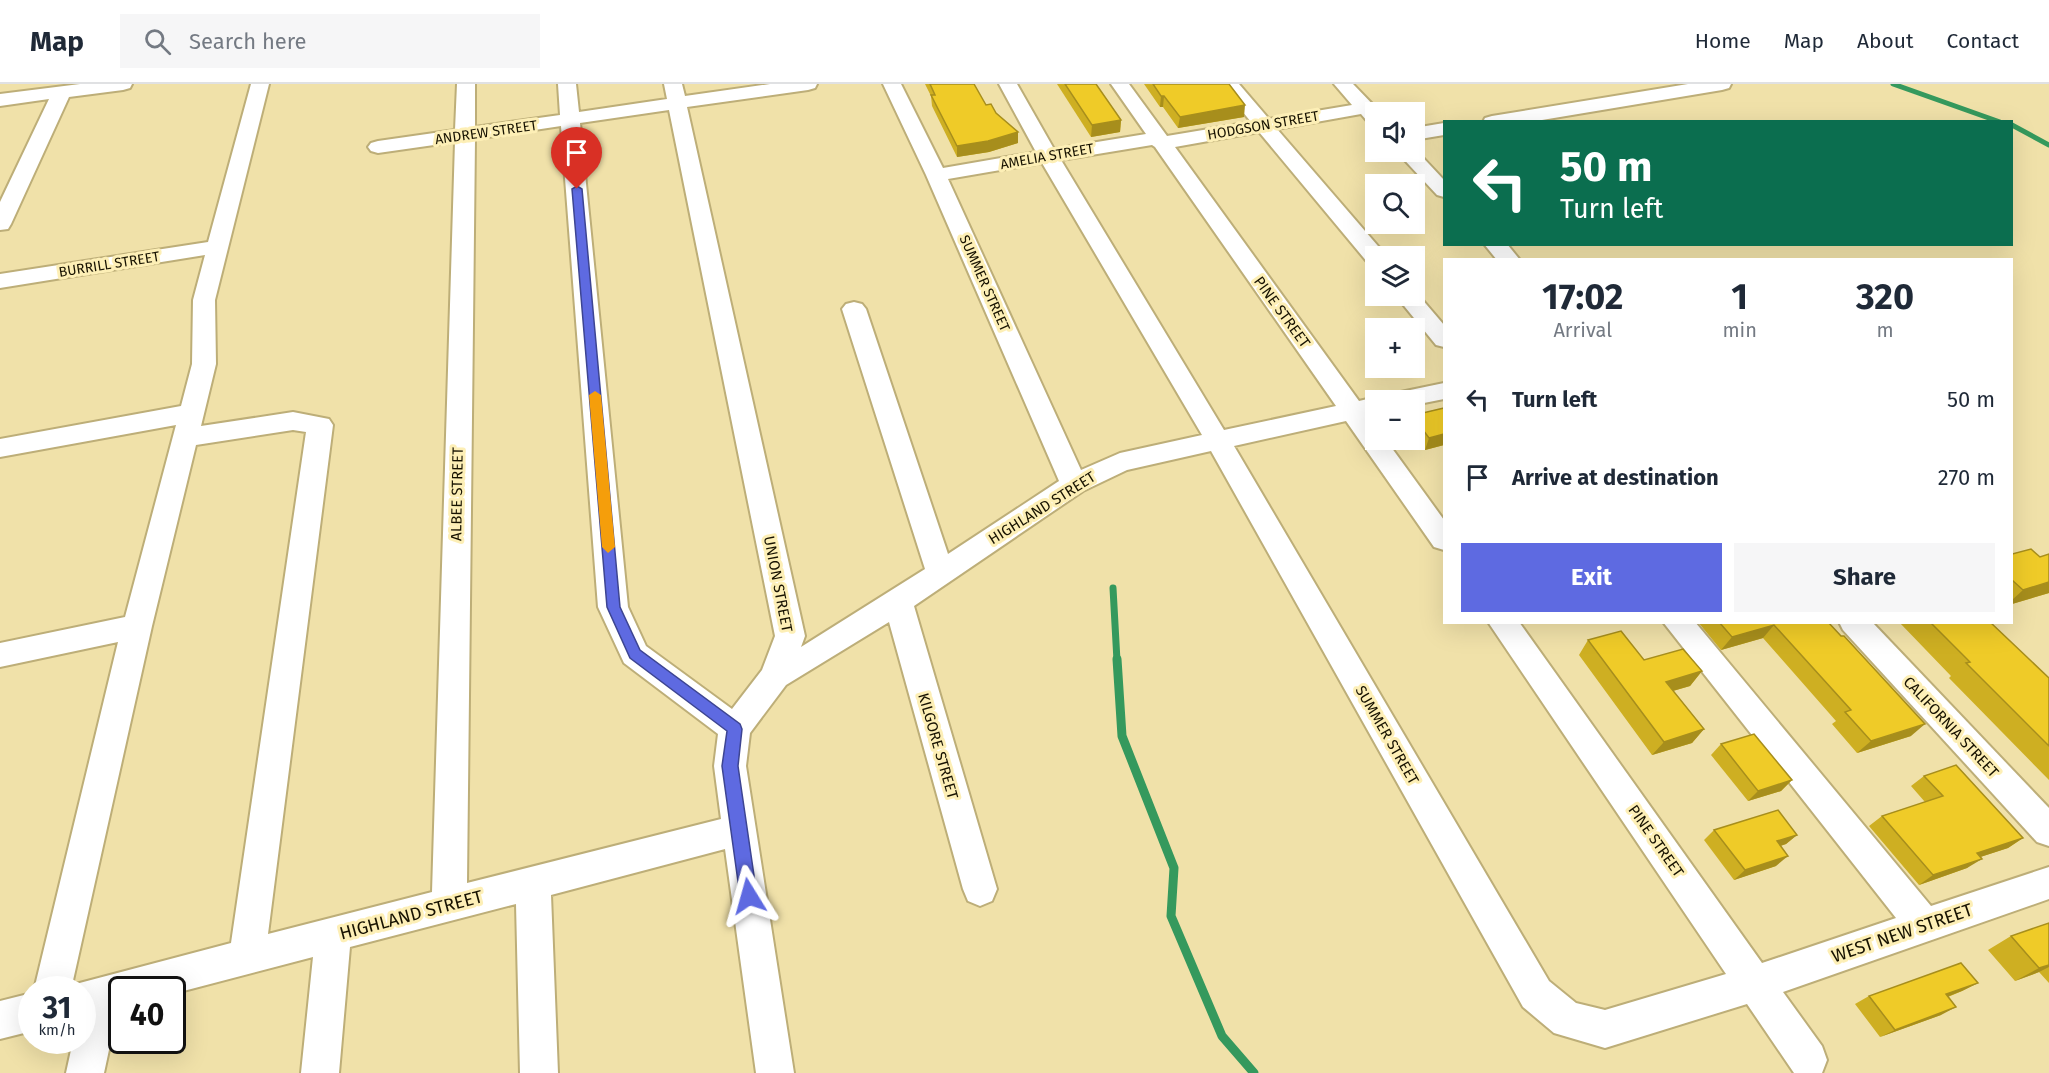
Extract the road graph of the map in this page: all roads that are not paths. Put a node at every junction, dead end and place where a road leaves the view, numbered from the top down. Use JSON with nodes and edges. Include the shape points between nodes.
{"nodes":[{"id":1,"x":123,"y":84,"type":"edge"},
{"id":2,"x":260,"y":84,"type":"edge"},
{"id":3,"x":466,"y":84,"type":"edge"},
{"id":4,"x":567,"y":84,"type":"edge"},
{"id":5,"x":808,"y":84,"type":"edge"},
{"id":6,"x":892,"y":84,"type":"edge"},
{"id":7,"x":1008,"y":84,"type":"edge"},
{"id":8,"x":1120,"y":84,"type":"edge"},
{"id":9,"x":1229,"y":84,"type":"edge"},
{"id":10,"x":1343,"y":84,"type":"edge"},
{"id":11,"x":1722,"y":84,"type":"edge"},
{"id":12,"x":774,"y":86,"type":"edge"},
{"id":13,"x":62,"y":92,"type":"junction"},
{"id":14,"x":675,"y":94,"type":"edge"},
{"id":15,"x":0,"y":100,"type":"edge"},
{"id":16,"x":1365,"y":108,"type":"edge"},
{"id":17,"x":1365,"y":114,"type":"edge"},
{"id":18,"x":570,"y":119,"type":"junction"},
{"id":19,"x":1504,"y":120,"type":"edge"},
{"id":20,"x":1263,"y":125,"type":"junction"},
{"id":21,"x":1443,"y":129,"type":"edge"},
{"id":22,"x":1425,"y":132,"type":"edge"},
{"id":23,"x":465,"y":135,"type":"junction"},
{"id":24,"x":1159,"y":140,"type":"junction"},
{"id":25,"x":378,"y":147,"type":"dead end"},
{"id":26,"x":1048,"y":156,"type":"junction"},
{"id":27,"x":1416,"y":162,"type":"edge"},
{"id":28,"x":936,"y":175,"type":"junction"},
{"id":29,"x":1443,"y":190,"type":"edge"},
{"id":30,"x":0,"y":224,"type":"edge"},
{"id":31,"x":1366,"y":246,"type":"edge"},
{"id":32,"x":1497,"y":246,"type":"edge"},
{"id":33,"x":217,"y":247,"type":"junction"},
{"id":34,"x":1507,"y":258,"type":"edge"},
{"id":35,"x":0,"y":281,"type":"edge"},
{"id":36,"x":1415,"y":306,"type":"edge"},
{"id":37,"x":854,"y":309,"type":"dead end"},
{"id":38,"x":1443,"y":339,"type":"edge"},
{"id":39,"x":1443,"y":391,"type":"edge"},
{"id":40,"x":1425,"y":395,"type":"edge"},
{"id":41,"x":1364,"y":408,"type":"edge"},
{"id":42,"x":190,"y":425,"type":"junction"},
{"id":43,"x":1218,"y":441,"type":"junction"},
{"id":44,"x":0,"y":448,"type":"edge"},
{"id":45,"x":1074,"y":484,"type":"junction"},
{"id":46,"x":1443,"y":538,"type":"edge"},
{"id":47,"x":940,"y":574,"type":"junction"},
{"id":48,"x":898,"y":602,"type":"junction"},
{"id":49,"x":1503,"y":624,"type":"edge"},
{"id":50,"x":1679,"y":624,"type":"edge"},
{"id":51,"x":1854,"y":624,"type":"edge"},
{"id":52,"x":137,"y":626,"type":"junction"},
{"id":53,"x":0,"y":655,"type":"edge"},
{"id":54,"x":775,"y":676,"type":"junction"},
{"id":55,"x":735,"y":729,"type":"junction"},
{"id":56,"x":739,"y":830,"type":"junction"},
{"id":57,"x":2049,"y":831,"type":"edge"},
{"id":58,"x":2049,"y":883,"type":"edge"},
{"id":59,"x":533,"y":884,"type":"junction"},
{"id":60,"x":980,"y":889,"type":"dead end"},
{"id":61,"x":448,"y":904,"type":"junction"},
{"id":62,"x":1924,"y":925,"type":"junction"},
{"id":63,"x":333,"y":936,"type":"junction"},
{"id":64,"x":247,"y":956,"type":"junction"},
{"id":65,"x":55,"y":976,"type":"edge"},
{"id":66,"x":1756,"y":983,"type":"junction"},
{"id":67,"x":96,"y":996,"type":"edge"},
{"id":68,"x":18,"y":1016,"type":"edge"},
{"id":69,"x":0,"y":1020,"type":"edge"},
{"id":70,"x":1566,"y":1020,"type":"joint"},
{"id":71,"x":87,"y":1054,"type":"edge"},
{"id":72,"x":1808,"y":1060,"type":"dead end"},
{"id":73,"x":85,"y":1073,"type":"edge"},
{"id":74,"x":320,"y":1073,"type":"edge"},
{"id":75,"x":539,"y":1073,"type":"edge"},
{"id":76,"x":775,"y":1073,"type":"edge"}],
"edges":[{"from":1,"to":13,"type":"street"},
{"from":2,"to":33,"type":"street"},
{"from":3,"to":23,"type":"street","name":"ALBEE STREET"},
{"from":4,"to":18,"type":"street"},
{"from":5,"to":12,"type":"street","name":"ANDREW STREET"},
{"from":6,"to":28,"type":"street","name":"SUMMER STREET"},
{"from":7,"to":26,"type":"street","name":"SUMMER STREET"},
{"from":8,"to":24,"type":"street","name":"PINE STREET"},
{"from":9,"to":20,"type":"street"},
{"from":10,"to":16,"type":"street"},
{"from":11,"to":19,"type":"street"},
{"from":12,"to":14,"type":"street","name":"ANDREW STREET"},
{"from":13,"to":15,"type":"street"},
{"from":13,"to":30,"type":"street"},
{"from":14,"to":18,"type":"street","name":"ANDREW STREET"},
{"from":14,"to":54,"type":"street","name":"UNION STREET","via":[[790,636]]},
{"from":17,"to":20,"type":"street","name":"HODGSON STREET"},
{"from":18,"to":23,"type":"street","name":"ANDREW STREET"},
{"from":18,"to":55,"type":"street","via":[[614,607],[635,654]]},
{"from":20,"to":24,"type":"street","name":"HODGSON STREET"},
{"from":20,"to":31,"type":"street"},
{"from":21,"to":22,"type":"street"},
{"from":23,"to":25,"type":"street","name":"ANDREW STREET"},
{"from":23,"to":61,"type":"street","name":"ALBEE STREET"},
{"from":24,"to":26,"type":"street","name":"AMELIA STREET"},
{"from":24,"to":41,"type":"street","name":"PINE STREET"},
{"from":26,"to":28,"type":"street","name":"AMELIA STREET"},
{"from":26,"to":43,"type":"street","name":"SUMMER STREET"},
{"from":27,"to":29,"type":"street"},
{"from":28,"to":45,"type":"street","name":"SUMMER STREET"},
{"from":32,"to":34,"type":"street"},
{"from":33,"to":35,"type":"street","name":"BURRILL STREET"},
{"from":33,"to":42,"type":"street","via":[[204,300],[204,364]]},
{"from":36,"to":38,"type":"street"},
{"from":37,"to":47,"type":"street"},
{"from":39,"to":40,"type":"street"},
{"from":41,"to":43,"type":"street","name":"HIGHLAND STREET"},
{"from":41,"to":46,"type":"street","name":"PINE STREET"},
{"from":42,"to":44,"type":"street"},
{"from":42,"to":52,"type":"street"},
{"from":42,"to":64,"type":"street","via":[[292,421],[320,425]]},
{"from":43,"to":45,"type":"street","name":"HIGHLAND STREET","via":[[1120,462]]},
{"from":43,"to":70,"type":"street","name":"SUMMER STREET","via":[[1536,994]]},
{"from":45,"to":47,"type":"street","name":"HIGHLAND STREET"},
{"from":47,"to":48,"type":"street","name":"HIGHLAND STREET"},
{"from":48,"to":54,"type":"street","name":"HIGHLAND STREET"},
{"from":48,"to":60,"type":"street","name":"KILGORE STREET"},
{"from":49,"to":66,"type":"street","name":"PINE STREET"},
{"from":50,"to":62,"type":"street"},
{"from":51,"to":57,"type":"street","name":"CALIFORNIA STREET"},
{"from":52,"to":53,"type":"street"},
{"from":52,"to":65,"type":"street"},
{"from":54,"to":55,"type":"street","name":"UNION STREET"},
{"from":55,"to":56,"type":"street","name":"UNION STREET","via":[[730,766]]},
{"from":56,"to":59,"type":"street","name":"HIGHLAND STREET"},
{"from":56,"to":76,"type":"street","name":"UNION STREET"},
{"from":58,"to":62,"type":"street","name":"WEST NEW STREET"},
{"from":59,"to":61,"type":"street","name":"HIGHLAND STREET"},
{"from":59,"to":75,"type":"street"},
{"from":61,"to":63,"type":"street","name":"HIGHLAND STREET"},
{"from":62,"to":66,"type":"street","name":"WEST NEW STREET"},
{"from":63,"to":64,"type":"street","name":"HIGHLAND STREET"},
{"from":63,"to":74,"type":"street"},
{"from":64,"to":67,"type":"street","name":"HIGHLAND STREET"},
{"from":66,"to":70,"type":"street","name":"WEST NEW STREET","via":[[1605,1029]]},
{"from":66,"to":72,"type":"street","name":"PINE STREET"},
{"from":68,"to":69,"type":"street"},
{"from":71,"to":73,"type":"street"}]}
